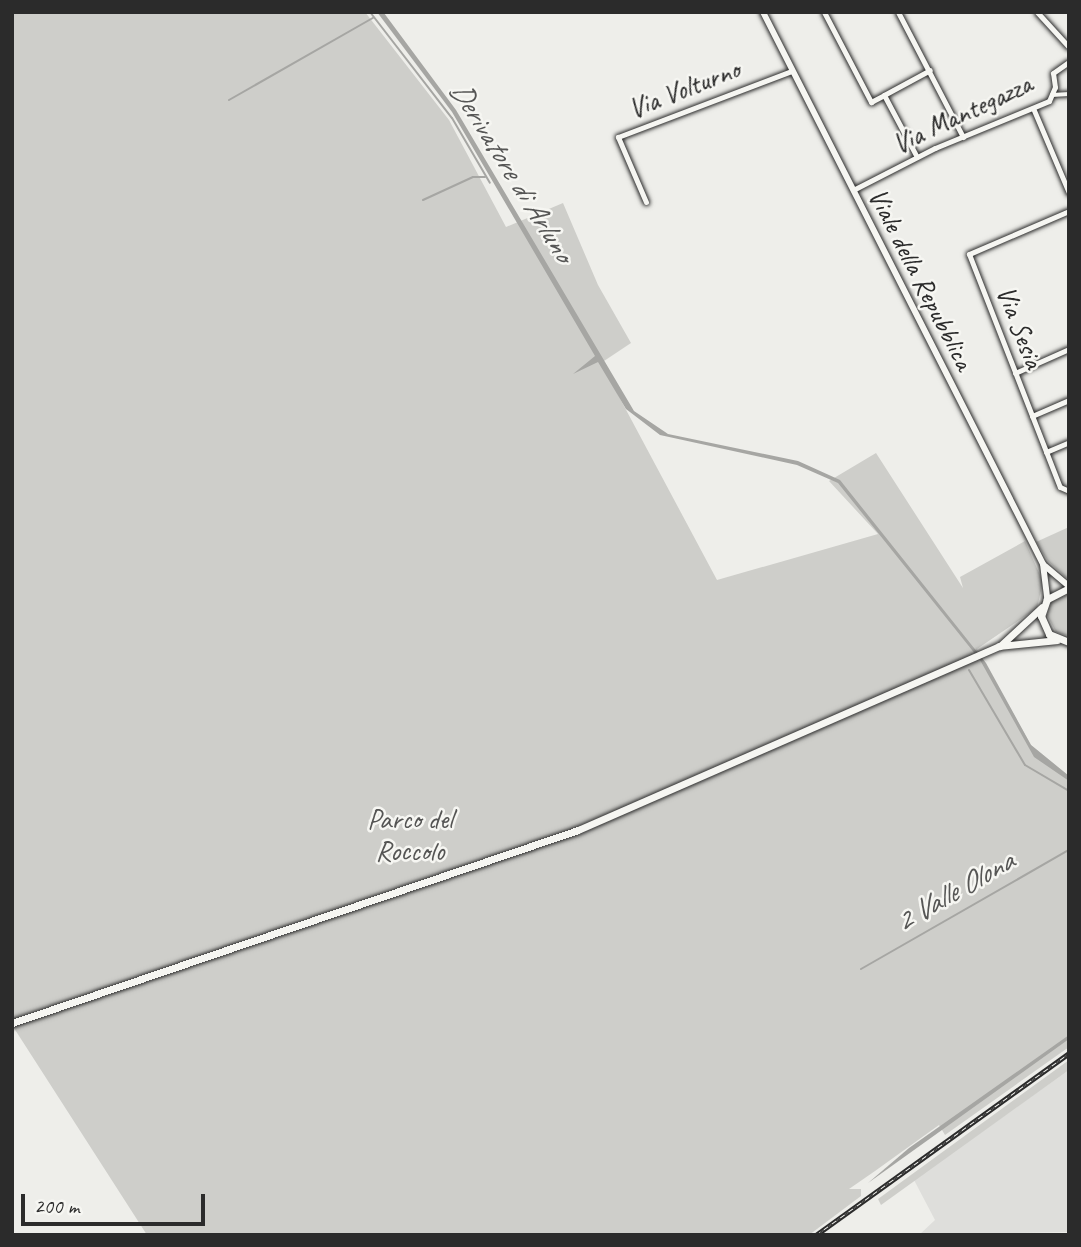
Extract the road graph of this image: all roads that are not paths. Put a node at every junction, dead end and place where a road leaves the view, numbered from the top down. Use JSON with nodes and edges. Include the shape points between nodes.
{"nodes":[{"id":1,"x":762,"y":12,"type":"edge"},
{"id":2,"x":824,"y":12,"type":"edge"},
{"id":3,"x":898,"y":12,"type":"edge"},
{"id":4,"x":1037,"y":12,"type":"edge"},
{"id":5,"x":1069,"y":47,"type":"edge"},
{"id":6,"x":1069,"y":62,"type":"edge"},
{"id":7,"x":930,"y":70,"type":"junction"},
{"id":8,"x":792,"y":71,"type":"junction"},
{"id":9,"x":1069,"y":94,"type":"edge"},
{"id":10,"x":884,"y":95,"type":"junction"},
{"id":11,"x":1051,"y":95,"type":"junction"},
{"id":12,"x":1033,"y":108,"type":"junction"},
{"id":13,"x":963,"y":137,"type":"junction"},
{"id":14,"x":917,"y":157,"type":"junction"},
{"id":15,"x":853,"y":190,"type":"junction"},
{"id":16,"x":1069,"y":193,"type":"edge"},
{"id":17,"x":646,"y":202,"type":"dead end"},
{"id":18,"x":1069,"y":211,"type":"edge"},
{"id":19,"x":1069,"y":349,"type":"edge"},
{"id":20,"x":1015,"y":373,"type":"junction"},
{"id":21,"x":1069,"y":400,"type":"edge"},
{"id":22,"x":1032,"y":416,"type":"junction"},
{"id":23,"x":1069,"y":442,"type":"edge"},
{"id":24,"x":1046,"y":452,"type":"junction"},
{"id":25,"x":1067,"y":491,"type":"edge"},
{"id":26,"x":1043,"y":564,"type":"junction"},
{"id":27,"x":1069,"y":587,"type":"edge"},
{"id":28,"x":1047,"y":598,"type":"junction"},
{"id":29,"x":1042,"y":607,"type":"junction"},
{"id":30,"x":1057,"y":640,"type":"junction"},
{"id":31,"x":1069,"y":642,"type":"edge"},
{"id":32,"x":999,"y":646,"type":"junction"},
{"id":33,"x":12,"y":1023,"type":"edge"}],
"edges":[{"from":1,"to":8,"type":"street","name":"Viale della Repubblica"},
{"from":2,"to":10,"type":"street","via":[[871,102]]},
{"from":3,"to":7,"type":"street"},
{"from":4,"to":5,"type":"street"},
{"from":6,"to":11,"type":"street","name":"Via Mantegazza","via":[[1053,74]]},
{"from":7,"to":10,"type":"street"},
{"from":7,"to":13,"type":"street"},
{"from":8,"to":15,"type":"street","name":"Viale della Repubblica"},
{"from":8,"to":17,"type":"street","name":"Via Volturno","via":[[618,137]]},
{"from":9,"to":11,"type":"street"},
{"from":10,"to":14,"type":"street"},
{"from":11,"to":12,"type":"street","name":"Via Mantegazza"},
{"from":12,"to":13,"type":"street","name":"Via Mantegazza"},
{"from":12,"to":16,"type":"street"},
{"from":13,"to":14,"type":"street","name":"Via Mantegazza"},
{"from":14,"to":15,"type":"street","name":"Via Mantegazza"},
{"from":15,"to":26,"type":"street","name":"Viale della Repubblica"},
{"from":18,"to":20,"type":"street","name":"Via Sesia","via":[[969,254]]},
{"from":19,"to":20,"type":"street"},
{"from":20,"to":22,"type":"street","name":"Via Sesia"},
{"from":21,"to":22,"type":"street"},
{"from":22,"to":24,"type":"street","name":"Via Sesia"},
{"from":23,"to":24,"type":"street"},
{"from":24,"to":25,"type":"street","name":"Via Sesia"},
{"from":26,"to":27,"type":"street"},
{"from":26,"to":28,"type":"street"},
{"from":27,"to":28,"type":"main road"},
{"from":28,"to":29,"type":"main road"},
{"from":29,"to":30,"type":"main road","via":[[1043,626]]},
{"from":29,"to":32,"type":"main road"},
{"from":30,"to":31,"type":"main road"},
{"from":30,"to":32,"type":"main road"},
{"from":32,"to":33,"type":"main road","via":[[578,830]]}]}
